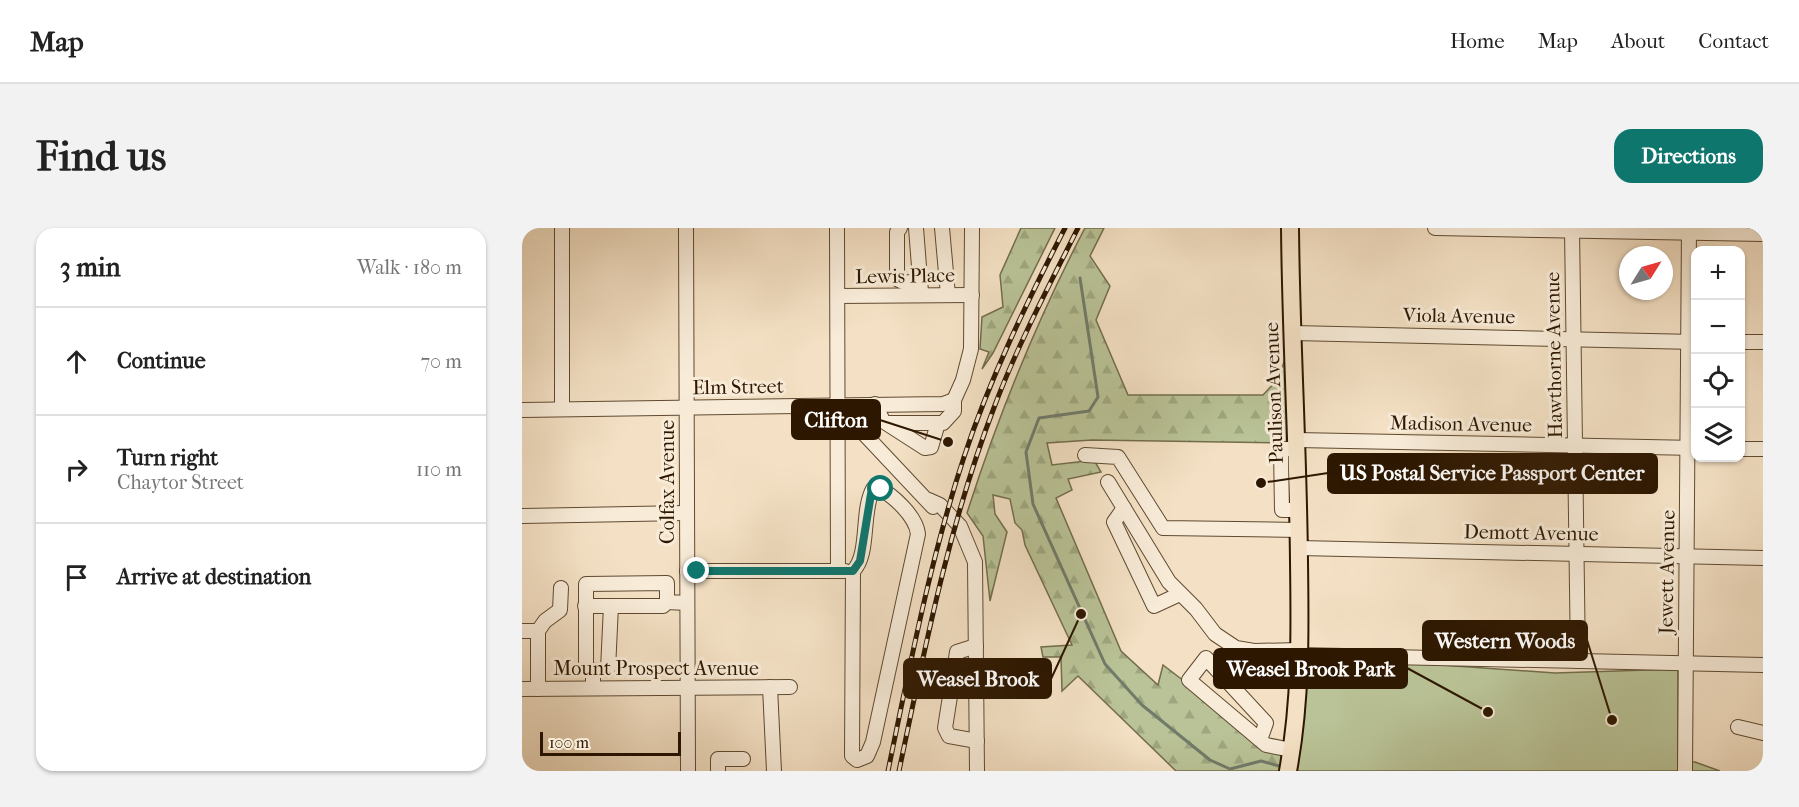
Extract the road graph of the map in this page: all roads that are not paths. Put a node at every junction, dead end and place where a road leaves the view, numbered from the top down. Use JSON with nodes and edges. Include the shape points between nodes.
{"nodes":[{"id":1,"x":562,"y":228,"type":"edge"},
{"id":2,"x":686,"y":228,"type":"edge"},
{"id":3,"x":837,"y":228,"type":"edge"},
{"id":4,"x":900,"y":228,"type":"edge"},
{"id":5,"x":916,"y":228,"type":"edge"},
{"id":6,"x":942,"y":228,"type":"edge"},
{"id":7,"x":972,"y":228,"type":"edge"},
{"id":8,"x":1290,"y":228,"type":"edge"},
{"id":9,"x":1436,"y":228,"type":"edge"},
{"id":10,"x":1572,"y":229,"type":"edge"},
{"id":11,"x":1689,"y":231,"type":"edge"},
{"id":12,"x":1763,"y":234,"type":"edge"},
{"id":13,"x":921,"y":289,"type":"junction"},
{"id":14,"x":948,"y":295,"type":"junction"},
{"id":15,"x":972,"y":295,"type":"junction"},
{"id":16,"x":838,"y":296,"type":"junction"},
{"id":17,"x":1691,"y":305,"type":"edge"},
{"id":18,"x":1293,"y":333,"type":"junction"},
{"id":19,"x":1574,"y":338,"type":"junction"},
{"id":20,"x":1691,"y":342,"type":"edge"},
{"id":21,"x":1745,"y":342,"type":"edge"},
{"id":22,"x":1763,"y":342,"type":"edge"},
{"id":23,"x":1692,"y":354,"type":"edge"},
{"id":24,"x":954,"y":400,"type":"junction"},
{"id":25,"x":875,"y":404,"type":"junction"},
{"id":26,"x":837,"y":405,"type":"junction"},
{"id":27,"x":686,"y":408,"type":"junction"},
{"id":28,"x":1692,"y":408,"type":"edge"},
{"id":29,"x":522,"y":410,"type":"edge"},
{"id":30,"x":562,"y":410,"type":"junction"},
{"id":31,"x":889,"y":423,"type":"junction"},
{"id":32,"x":938,"y":423,"type":"junction"},
{"id":33,"x":1298,"y":445,"type":"junction"},
{"id":34,"x":1575,"y":446,"type":"junction"},
{"id":35,"x":1691,"y":448,"type":"edge"},
{"id":36,"x":1745,"y":449,"type":"edge"},
{"id":37,"x":1763,"y":449,"type":"edge"},
{"id":38,"x":1085,"y":455,"type":"dead end"},
{"id":39,"x":1691,"y":462,"type":"edge"},
{"id":40,"x":1108,"y":482,"type":"dead end"},
{"id":41,"x":1124,"y":508,"type":"junction"},
{"id":42,"x":686,"y":513,"type":"junction"},
{"id":43,"x":522,"y":516,"type":"edge"},
{"id":44,"x":1299,"y":530,"type":"junction"},
{"id":45,"x":1299,"y":548,"type":"junction"},
{"id":46,"x":1576,"y":553,"type":"junction"},
{"id":47,"x":1686,"y":556,"type":"junction"},
{"id":48,"x":1763,"y":558,"type":"edge"},
{"id":49,"x":687,"y":571,"type":"junction"},
{"id":50,"x":838,"y":571,"type":"junction"},
{"id":51,"x":853,"y":571,"type":"junction"},
{"id":52,"x":561,"y":588,"type":"dead end"},
{"id":53,"x":1180,"y":594,"type":"junction"},
{"id":54,"x":667,"y":602,"type":"junction"},
{"id":55,"x":687,"y":603,"type":"junction"},
{"id":56,"x":585,"y":606,"type":"junction"},
{"id":57,"x":611,"y":606,"type":"junction"},
{"id":58,"x":522,"y":631,"type":"edge"},
{"id":59,"x":538,"y":631,"type":"junction"},
{"id":60,"x":976,"y":646,"type":"junction"},
{"id":61,"x":1254,"y":651,"type":"junction"},
{"id":62,"x":1299,"y":653,"type":"junction"},
{"id":63,"x":1578,"y":661,"type":"junction"},
{"id":64,"x":1685,"y":664,"type":"junction"},
{"id":65,"x":1763,"y":665,"type":"edge"},
{"id":66,"x":590,"y":669,"type":"junction"},
{"id":67,"x":1299,"y":679,"type":"junction"},
{"id":68,"x":687,"y":686,"type":"junction"},
{"id":69,"x":771,"y":687,"type":"junction"},
{"id":70,"x":790,"y":687,"type":"dead end"},
{"id":71,"x":538,"y":688,"type":"junction"},
{"id":72,"x":593,"y":688,"type":"junction"},
{"id":73,"x":522,"y":689,"type":"edge"},
{"id":74,"x":1738,"y":727,"type":"dead end"},
{"id":75,"x":1763,"y":733,"type":"edge"},
{"id":76,"x":1260,"y":740,"type":"junction"},
{"id":77,"x":977,"y":741,"type":"junction"},
{"id":78,"x":1292,"y":750,"type":"junction"},
{"id":79,"x":743,"y":759,"type":"dead end"},
{"id":80,"x":857,"y":765,"type":"edge"},
{"id":81,"x":688,"y":771,"type":"edge"},
{"id":82,"x":718,"y":771,"type":"edge"},
{"id":83,"x":774,"y":771,"type":"edge"},
{"id":84,"x":977,"y":771,"type":"edge"},
{"id":85,"x":1287,"y":771,"type":"edge"},
{"id":86,"x":1685,"y":771,"type":"edge"}],
"edges":[{"from":1,"to":30,"type":"street"},
{"from":2,"to":27,"type":"street","name":"Colfax Avenue"},
{"from":3,"to":16,"type":"street"},
{"from":4,"to":13,"type":"street","via":[[897,279]]},
{"from":5,"to":13,"type":"street"},
{"from":6,"to":14,"type":"street"},
{"from":7,"to":15,"type":"street"},
{"from":8,"to":18,"type":"main road","name":"Paulison Avenue"},
{"from":9,"to":10,"type":"street"},
{"from":10,"to":11,"type":"street"},
{"from":10,"to":19,"type":"street","name":"Hawthorne Avenue"},
{"from":11,"to":12,"type":"street"},
{"from":11,"to":17,"type":"street","name":"Jewett Avenue"},
{"from":13,"to":14,"type":"street","name":"Lewis Place"},
{"from":13,"to":16,"type":"street","name":"Lewis Place"},
{"from":14,"to":15,"type":"street","name":"Lewis Place"},
{"from":15,"to":24,"type":"street","via":[[971,349]]},
{"from":16,"to":26,"type":"street"},
{"from":18,"to":19,"type":"street","name":"Viola Avenue"},
{"from":18,"to":33,"type":"main road","name":"Paulison Avenue"},
{"from":19,"to":20,"type":"street","name":"Viola Avenue"},
{"from":19,"to":34,"type":"street","name":"Hawthorne Avenue"},
{"from":21,"to":22,"type":"street"},
{"from":23,"to":28,"type":"street","name":"Jewett Avenue"},
{"from":24,"to":25,"type":"street","name":"Elm Street","via":[[944,404]]},
{"from":24,"to":32,"type":"street","via":[[951,416]]},
{"from":25,"to":26,"type":"street","name":"Elm Street"},
{"from":25,"to":31,"type":"street","via":[[880,418]]},
{"from":26,"to":27,"type":"street","name":"Elm Street"},
{"from":26,"to":50,"type":"street"},
{"from":26,"to":60,"type":"street","via":[[929,500],[940,505],[960,526],[975,562]]},
{"from":27,"to":30,"type":"street","name":"Elm Street"},
{"from":27,"to":42,"type":"street","name":"Colfax Avenue"},
{"from":29,"to":30,"type":"street","name":"Elm Street"},
{"from":31,"to":32,"type":"street"},
{"from":31,"to":32,"type":"street","via":[[927,448],[931,447]]},
{"from":33,"to":34,"type":"street","name":"Madison Avenue"},
{"from":33,"to":44,"type":"main road","name":"Paulison Avenue"},
{"from":34,"to":35,"type":"street","name":"Madison Avenue"},
{"from":34,"to":46,"type":"street","name":"Hawthorne Avenue"},
{"from":36,"to":37,"type":"street"},
{"from":38,"to":44,"type":"street","via":[[1118,457],[1163,528]]},
{"from":39,"to":47,"type":"street","name":"Jewett Avenue"},
{"from":40,"to":41,"type":"street"},
{"from":41,"to":53,"type":"street"},
{"from":41,"to":53,"type":"street","via":[[1114,522],[1154,606]]},
{"from":42,"to":43,"type":"street"},
{"from":42,"to":49,"type":"street","name":"Colfax Avenue"},
{"from":44,"to":45,"type":"main road","name":"Paulison Avenue"},
{"from":45,"to":46,"type":"street","name":"Demott Avenue"},
{"from":45,"to":62,"type":"main road","name":"Paulison Avenue"},
{"from":46,"to":47,"type":"street","name":"Demott Avenue"},
{"from":46,"to":63,"type":"street","name":"Hawthorne Avenue"},
{"from":47,"to":48,"type":"street","name":"Demott Avenue"},
{"from":47,"to":64,"type":"street","name":"Jewett Avenue"},
{"from":49,"to":50,"type":"street"},
{"from":49,"to":55,"type":"street","name":"Colfax Avenue"},
{"from":50,"to":51,"type":"street"},
{"from":51,"to":80,"type":"street","via":[[852,756]]},
{"from":51,"to":80,"type":"street","via":[[860,561],[868,501],[877,487],[906,512],[918,534],[873,742],[867,756]]},
{"from":52,"to":59,"type":"street","via":[[560,610]]},
{"from":53,"to":61,"type":"street","via":[[1215,634],[1236,648]]},
{"from":54,"to":55,"type":"street"},
{"from":54,"to":56,"type":"street","via":[[668,583],[586,584]]},
{"from":54,"to":57,"type":"street","via":[[663,606]]},
{"from":55,"to":68,"type":"street","name":"Colfax Avenue"},
{"from":56,"to":57,"type":"street"},
{"from":56,"to":66,"type":"street"},
{"from":57,"to":66,"type":"street","via":[[608,669]]},
{"from":58,"to":59,"type":"street"},
{"from":59,"to":71,"type":"street"},
{"from":60,"to":77,"type":"street"},
{"from":60,"to":77,"type":"street","via":[[957,652],[945,728],[949,736]]},
{"from":61,"to":62,"type":"street"},
{"from":61,"to":67,"type":"street","via":[[1254,668],[1263,678]]},
{"from":62,"to":63,"type":"street"},
{"from":62,"to":67,"type":"main road","name":"Paulison Avenue"},
{"from":63,"to":64,"type":"street"},
{"from":64,"to":65,"type":"street"},
{"from":64,"to":86,"type":"street","name":"Jewett Avenue"},
{"from":66,"to":72,"type":"street"},
{"from":67,"to":78,"type":"main road","name":"Paulison Avenue"},
{"from":68,"to":69,"type":"street","name":"Mount Prospect Avenue"},
{"from":68,"to":72,"type":"street","name":"Mount Prospect Avenue"},
{"from":68,"to":81,"type":"street","name":"Colfax Avenue"},
{"from":69,"to":70,"type":"street","name":"Mount Prospect Avenue"},
{"from":69,"to":83,"type":"street"},
{"from":71,"to":72,"type":"street","name":"Mount Prospect Avenue"},
{"from":71,"to":73,"type":"street","name":"Mount Prospect Avenue"},
{"from":74,"to":75,"type":"street"},
{"from":76,"to":76,"type":"street","via":[[1189,680],[1206,658],[1266,723]]},
{"from":76,"to":78,"type":"street"},
{"from":77,"to":84,"type":"street"},
{"from":78,"to":85,"type":"main road","name":"Paulison Avenue"},
{"from":79,"to":82,"type":"street","via":[[718,759]]}]}
